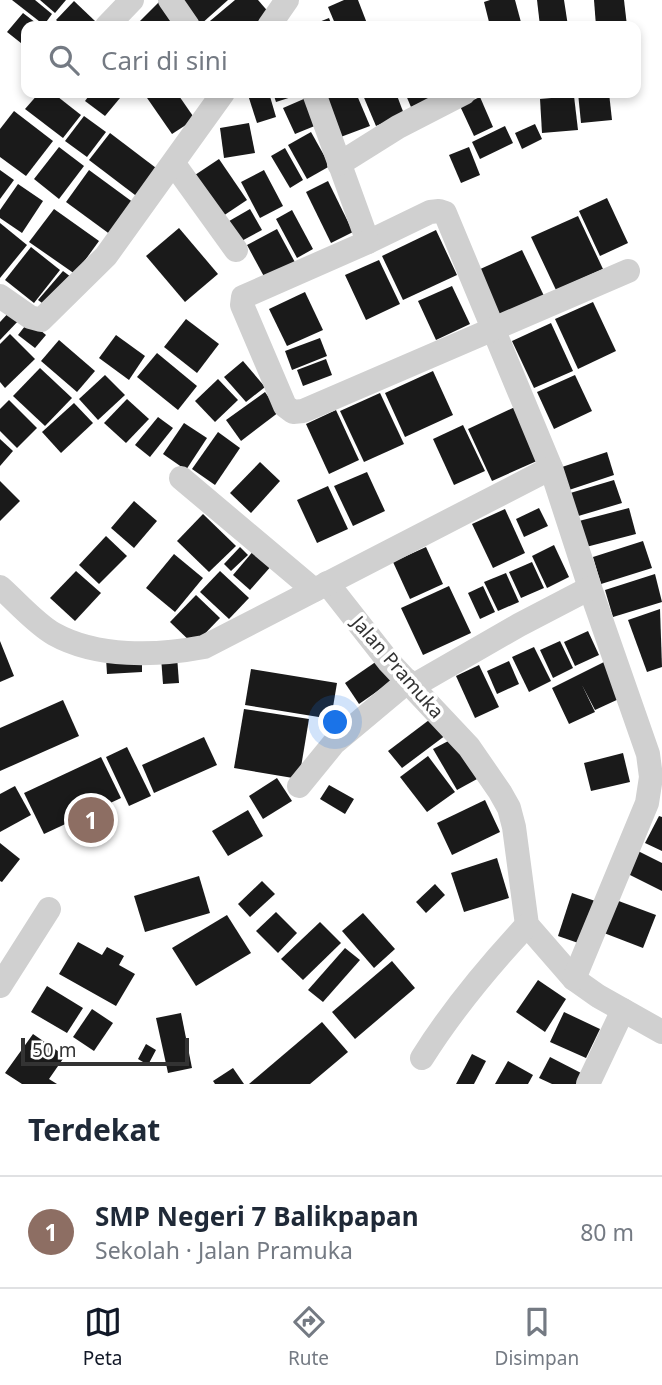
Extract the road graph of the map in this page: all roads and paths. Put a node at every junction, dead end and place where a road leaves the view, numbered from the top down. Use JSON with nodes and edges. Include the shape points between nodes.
{"nodes":[{"id":1,"x":132,"y":0,"type":"edge"},
{"id":2,"x":170,"y":0,"type":"edge"},
{"id":3,"x":112,"y":21,"type":"edge"},
{"id":4,"x":185,"y":21,"type":"edge"},
{"id":5,"x":220,"y":98,"type":"edge"},
{"id":6,"x":316,"y":98,"type":"edge"},
{"id":7,"x":454,"y":98,"type":"edge"},
{"id":8,"x":174,"y":164,"type":"junction"},
{"id":9,"x":339,"y":164,"type":"junction"},
{"id":10,"x":368,"y":242,"type":"junction"},
{"id":11,"x":236,"y":250,"type":"dead end"},
{"id":12,"x":628,"y":271,"type":"dead end"},
{"id":13,"x":0,"y":296,"type":"edge"},
{"id":14,"x":494,"y":330,"type":"junction"},
{"id":15,"x":551,"y":468,"type":"junction"},
{"id":16,"x":181,"y":478,"type":"dead end"},
{"id":17,"x":321,"y":586,"type":"junction"},
{"id":18,"x":0,"y":587,"type":"edge"},
{"id":19,"x":590,"y":588,"type":"junction"},
{"id":20,"x":411,"y":684,"type":"junction"},
{"id":21,"x":299,"y":786,"type":"dead end"},
{"id":22,"x":49,"y":909,"type":"dead end"},
{"id":23,"x":527,"y":925,"type":"junction"},
{"id":24,"x":574,"y":979,"type":"junction"},
{"id":25,"x":0,"y":986,"type":"edge"},
{"id":26,"x":623,"y":1010,"type":"junction"},
{"id":27,"x":662,"y":1032,"type":"edge"},
{"id":28,"x":422,"y":1058,"type":"dead end"},
{"id":29,"x":588,"y":1084,"type":"edge"}],
"edges":[{"from":1,"to":3,"type":"street"},
{"from":2,"to":4,"type":"street"},
{"from":5,"to":8,"type":"street"},
{"from":6,"to":9,"type":"street"},
{"from":7,"to":9,"type":"street"},
{"from":8,"to":11,"type":"street"},
{"from":8,"to":13,"type":"street","via":[[106,256],[41,320]]},
{"from":9,"to":10,"type":"street"},
{"from":10,"to":14,"type":"street","via":[[430,212],[445,213]]},
{"from":10,"to":14,"type":"street","via":[[243,298],[285,406],[293,412]]},
{"from":12,"to":14,"type":"street"},
{"from":14,"to":15,"type":"street"},
{"from":15,"to":17,"type":"street"},
{"from":15,"to":19,"type":"street"},
{"from":16,"to":17,"type":"street","name":"Jalan Pramuka"},
{"from":17,"to":18,"type":"street","via":[[204,647],[163,652],[84,646],[52,633]]},
{"from":17,"to":20,"type":"street","name":"Jalan Pramuka"},
{"from":19,"to":20,"type":"street"},
{"from":19,"to":24,"type":"street","via":[[648,754],[651,777],[647,803]]},
{"from":20,"to":21,"type":"street","via":[[334,743]]},
{"from":20,"to":23,"type":"street","name":"Jalan Pramuka","via":[[469,747],[509,808]]},
{"from":22,"to":25,"type":"street"},
{"from":23,"to":24,"type":"street"},
{"from":23,"to":28,"type":"street","via":[[481,975]]},
{"from":24,"to":26,"type":"street"},
{"from":26,"to":27,"type":"street"},
{"from":26,"to":29,"type":"street"}]}
